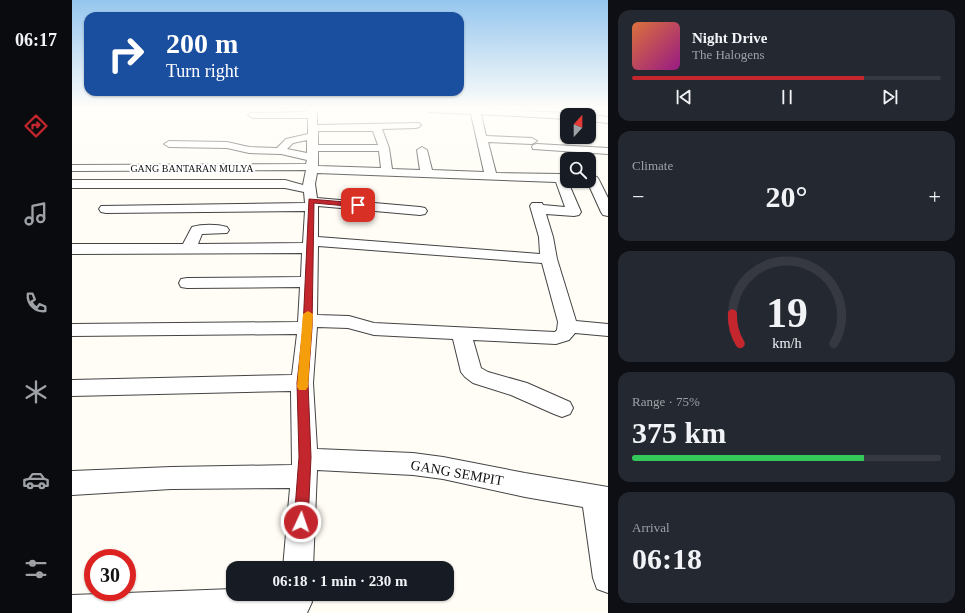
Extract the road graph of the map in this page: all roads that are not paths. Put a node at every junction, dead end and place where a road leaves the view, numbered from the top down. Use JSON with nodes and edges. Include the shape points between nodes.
{"nodes":[{"id":1,"x":286,"y":138,"type":"edge"},
{"id":2,"x":357,"y":138,"type":"edge"},
{"id":3,"x":380,"y":138,"type":"edge"},
{"id":4,"x":483,"y":139,"type":"joint"},
{"id":5,"x":169,"y":144,"type":"dead end"},
{"id":6,"x":384,"y":148,"type":"junction"},
{"id":7,"x":422,"y":150,"type":"dead end"},
{"id":8,"x":281,"y":151,"type":"junction"},
{"id":9,"x":608,"y":151,"type":"edge"},
{"id":10,"x":312,"y":159,"type":"edge"},
{"id":11,"x":72,"y":168,"type":"edge"},
{"id":12,"x":387,"y":171,"type":"junction"},
{"id":13,"x":426,"y":173,"type":"junction"},
{"id":14,"x":491,"y":175,"type":"junction"},
{"id":15,"x":560,"y":178,"type":"edge"},
{"id":16,"x":596,"y":180,"type":"edge"},
{"id":17,"x":608,"y":181,"type":"edge"},
{"id":18,"x":72,"y":184,"type":"edge"},
{"id":19,"x":566,"y":188,"type":"edge"},
{"id":20,"x":595,"y":188,"type":"edge"},
{"id":21,"x":106,"y":209,"type":"dead end"},
{"id":22,"x":420,"y":211,"type":"dead end"},
{"id":23,"x":608,"y":212,"type":"edge"},
{"id":24,"x":222,"y":230,"type":"dead end"},
{"id":25,"x":310,"y":244,"type":"junction"},
{"id":26,"x":72,"y":249,"type":"edge"},
{"id":27,"x":188,"y":249,"type":"junction"},
{"id":28,"x":549,"y":259,"type":"junction"},
{"id":29,"x":309,"y":282,"type":"junction"},
{"id":30,"x":187,"y":283,"type":"dead end"},
{"id":31,"x":308,"y":324,"type":"junction"},
{"id":32,"x":567,"y":326,"type":"junction"},
{"id":33,"x":72,"y":330,"type":"edge"},
{"id":34,"x":608,"y":330,"type":"edge"},
{"id":35,"x":461,"y":334,"type":"junction"},
{"id":36,"x":302,"y":383,"type":"junction"},
{"id":37,"x":72,"y":388,"type":"edge"},
{"id":38,"x":562,"y":408,"type":"dead end"},
{"id":39,"x":304,"y":466,"type":"junction"},
{"id":40,"x":72,"y":483,"type":"edge"},
{"id":41,"x":602,"y":498,"type":"edge"},
{"id":42,"x":298,"y":561,"type":"edge"},
{"id":43,"x":608,"y":578,"type":"edge"},
{"id":44,"x":296,"y":603,"type":"edge"},
{"id":45,"x":72,"y":611,"type":"edge"}],
"edges":[{"from":1,"to":10,"type":"street"},
{"from":2,"to":10,"type":"street"},
{"from":3,"to":6,"type":"street"},
{"from":4,"to":9,"type":"street","via":[[575,151]]},
{"from":4,"to":14,"type":"street"},
{"from":5,"to":8,"type":"street","via":[[221,145],[249,150]]},
{"from":6,"to":10,"type":"street"},
{"from":6,"to":12,"type":"street"},
{"from":7,"to":13,"type":"street"},
{"from":8,"to":10,"type":"street"},
{"from":8,"to":10,"type":"street","via":[[286,143],[293,140]]},
{"from":10,"to":11,"type":"street","name":"GANG BANTARAN MULYA"},
{"from":10,"to":12,"type":"street"},
{"from":10,"to":18,"type":"street","via":[[285,184]]},
{"from":10,"to":21,"type":"street"},
{"from":10,"to":22,"type":"street"},
{"from":10,"to":25,"type":"street"},
{"from":12,"to":13,"type":"street"},
{"from":13,"to":14,"type":"street"},
{"from":14,"to":15,"type":"street"},
{"from":16,"to":17,"type":"street"},
{"from":19,"to":28,"type":"street","via":[[574,212],[538,208]]},
{"from":20,"to":23,"type":"street"},
{"from":24,"to":27,"type":"street","via":[[198,230]]},
{"from":25,"to":27,"type":"street"},
{"from":25,"to":28,"type":"street","via":[[343,242]]},
{"from":25,"to":29,"type":"street"},
{"from":26,"to":27,"type":"street"},
{"from":28,"to":32,"type":"street"},
{"from":29,"to":30,"type":"street"},
{"from":29,"to":31,"type":"street"},
{"from":31,"to":33,"type":"street"},
{"from":31,"to":35,"type":"street","via":[[349,322],[374,329]]},
{"from":31,"to":36,"type":"street"},
{"from":32,"to":34,"type":"street"},
{"from":32,"to":35,"type":"street","via":[[566,332],[556,338]]},
{"from":35,"to":38,"type":"street","via":[[472,372],[476,375],[519,389]]},
{"from":36,"to":37,"type":"street"},
{"from":36,"to":39,"type":"street"},
{"from":39,"to":40,"type":"street","name":"GANG SEMPIT","via":[[282,477],[171,478]]},
{"from":39,"to":41,"type":"street","name":"GANG SEMPIT","via":[[322,460],[421,465]]},
{"from":39,"to":42,"type":"street"},
{"from":41,"to":43,"type":"street"},
{"from":44,"to":45,"type":"street"}]}
